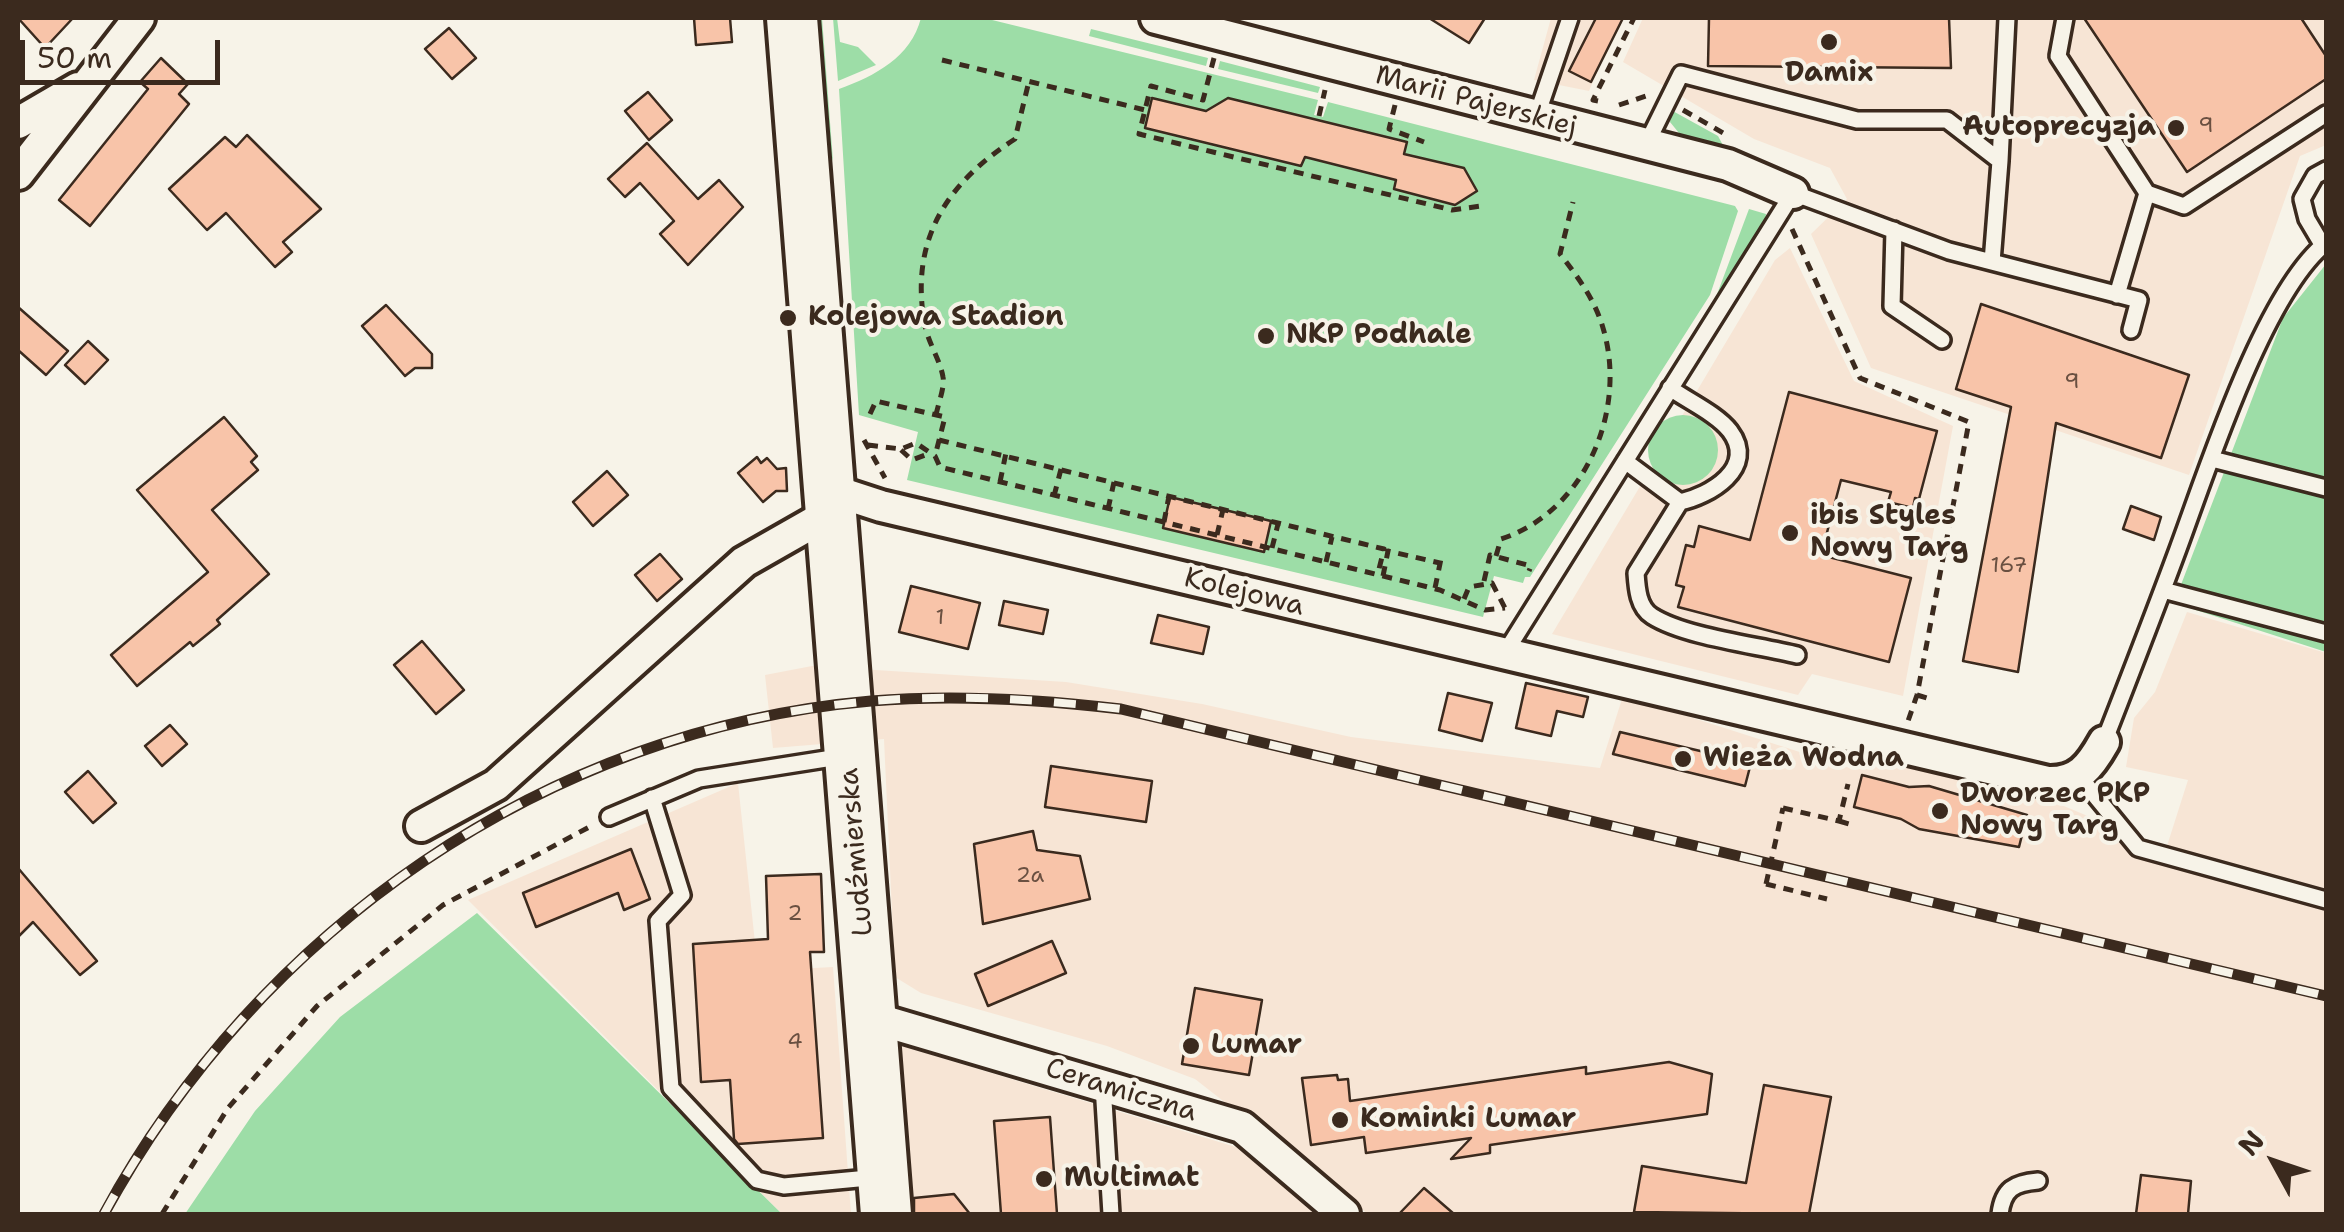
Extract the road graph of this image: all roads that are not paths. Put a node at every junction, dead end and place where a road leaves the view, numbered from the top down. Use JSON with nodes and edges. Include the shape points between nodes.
{"nodes":[{"id":1,"x":138,"y":18,"type":"edge"},
{"id":2,"x":792,"y":18,"type":"edge"},
{"id":3,"x":1156,"y":18,"type":"edge"},
{"id":4,"x":1570,"y":18,"type":"edge"},
{"id":5,"x":2007,"y":18,"type":"edge"},
{"id":6,"x":2065,"y":18,"type":"edge"},
{"id":7,"x":85,"y":84,"type":"junction"},
{"id":8,"x":2326,"y":114,"type":"edge"},
{"id":9,"x":1536,"y":118,"type":"junction"},
{"id":10,"x":18,"y":124,"type":"edge"},
{"id":11,"x":1646,"y":145,"type":"junction"},
{"id":12,"x":2000,"y":161,"type":"junction"},
{"id":13,"x":2326,"y":170,"type":"edge"},
{"id":14,"x":18,"y":174,"type":"edge"},
{"id":15,"x":1793,"y":193,"type":"junction"},
{"id":16,"x":2147,"y":193,"type":"junction"},
{"id":17,"x":1894,"y":230,"type":"junction"},
{"id":18,"x":2325,"y":244,"type":"edge"},
{"id":19,"x":1992,"y":262,"type":"junction"},
{"id":20,"x":2116,"y":294,"type":"junction"},
{"id":21,"x":2131,"y":330,"type":"dead end"},
{"id":22,"x":1942,"y":340,"type":"dead end"},
{"id":23,"x":1670,"y":388,"type":"junction"},
{"id":24,"x":2212,"y":459,"type":"junction"},
{"id":25,"x":1625,"y":460,"type":"junction"},
{"id":26,"x":2326,"y":488,"type":"edge"},
{"id":27,"x":830,"y":501,"type":"junction"},
{"id":28,"x":1680,"y":502,"type":"junction"},
{"id":29,"x":2163,"y":590,"type":"junction"},
{"id":30,"x":2326,"y":634,"type":"edge"},
{"id":31,"x":1797,"y":655,"type":"dead end"},
{"id":32,"x":1504,"y":656,"type":"junction"},
{"id":33,"x":2104,"y":742,"type":"joint"},
{"id":34,"x":848,"y":756,"type":"junction"},
{"id":35,"x":2080,"y":776,"type":"junction"},
{"id":36,"x":652,"y":798,"type":"junction"},
{"id":37,"x":608,"y":817,"type":"road end"},
{"id":38,"x":421,"y":826,"type":"dead end"},
{"id":39,"x":2326,"y":900,"type":"edge"},
{"id":40,"x":870,"y":1018,"type":"junction"},
{"id":41,"x":1103,"y":1085,"type":"junction"},
{"id":42,"x":2038,"y":1181,"type":"dead end"},
{"id":43,"x":884,"y":1196,"type":"edge"},
{"id":44,"x":1110,"y":1214,"type":"edge"},
{"id":45,"x":1344,"y":1214,"type":"edge"},
{"id":46,"x":2000,"y":1214,"type":"edge"}],
"edges":[{"from":1,"to":7,"type":"street"},
{"from":2,"to":27,"type":"main road"},
{"from":3,"to":9,"type":"street","name":"Marii Pajerskiej"},
{"from":4,"to":9,"type":"lane"},
{"from":5,"to":12,"type":"lane"},
{"from":6,"to":16,"type":"lane","via":[[2058,56]]},
{"from":7,"to":10,"type":"street"},
{"from":7,"to":14,"type":"street"},
{"from":8,"to":16,"type":"lane","via":[[2184,206]]},
{"from":9,"to":11,"type":"street","name":"Marii Pajerskiej"},
{"from":11,"to":12,"type":"lane","via":[[1682,74],[1857,120],[1947,120]]},
{"from":11,"to":15,"type":"street","name":"Marii Pajerskiej","via":[[1728,165]]},
{"from":12,"to":19,"type":"lane"},
{"from":13,"to":18,"type":"lane","via":[[2302,199]]},
{"from":15,"to":17,"type":"lane"},
{"from":15,"to":23,"type":"lane"},
{"from":16,"to":20,"type":"lane"},
{"from":17,"to":19,"type":"lane"},
{"from":17,"to":22,"type":"lane","via":[[1892,306]]},
{"from":18,"to":24,"type":"lane","via":[[2279,302]]},
{"from":19,"to":20,"type":"lane"},
{"from":20,"to":21,"type":"lane","via":[[2139,300]]},
{"from":23,"to":25,"type":"lane"},
{"from":23,"to":28,"type":"lane","via":[[1729,430],[1736,444],[1736,462],[1715,492]]},
{"from":24,"to":26,"type":"lane"},
{"from":24,"to":29,"type":"lane"},
{"from":25,"to":28,"type":"lane"},
{"from":25,"to":32,"type":"lane"},
{"from":27,"to":32,"type":"street","name":"Kolejowa","via":[[881,506]]},
{"from":27,"to":34,"type":"main road","name":"Ludźmierska"},
{"from":27,"to":38,"type":"street","via":[[744,562],[496,784]]},
{"from":28,"to":31,"type":"lane","via":[[1636,573],[1642,606],[1688,628]]},
{"from":29,"to":30,"type":"lane"},
{"from":29,"to":33,"type":"lane"},
{"from":32,"to":35,"type":"street","name":"Kolejowa","via":[[1658,686],[2048,782]]},
{"from":33,"to":35,"type":"street"},
{"from":34,"to":36,"type":"lane","via":[[699,780]]},
{"from":34,"to":40,"type":"main road","name":"Ludźmierska"},
{"from":35,"to":39,"type":"lane","via":[[2138,848]]},
{"from":36,"to":37,"type":"lane"},
{"from":36,"to":43,"type":"lane","via":[[682,894],[658,922],[670,1088],[757,1180]]},
{"from":40,"to":41,"type":"street","name":"Ceramiczna"},
{"from":40,"to":43,"type":"main road","name":"Ludźmierska"},
{"from":41,"to":44,"type":"lane"},
{"from":41,"to":45,"type":"street","name":"Ceramiczna","via":[[1242,1127]]},
{"from":42,"to":46,"type":"lane","via":[[2008,1189]]}]}
